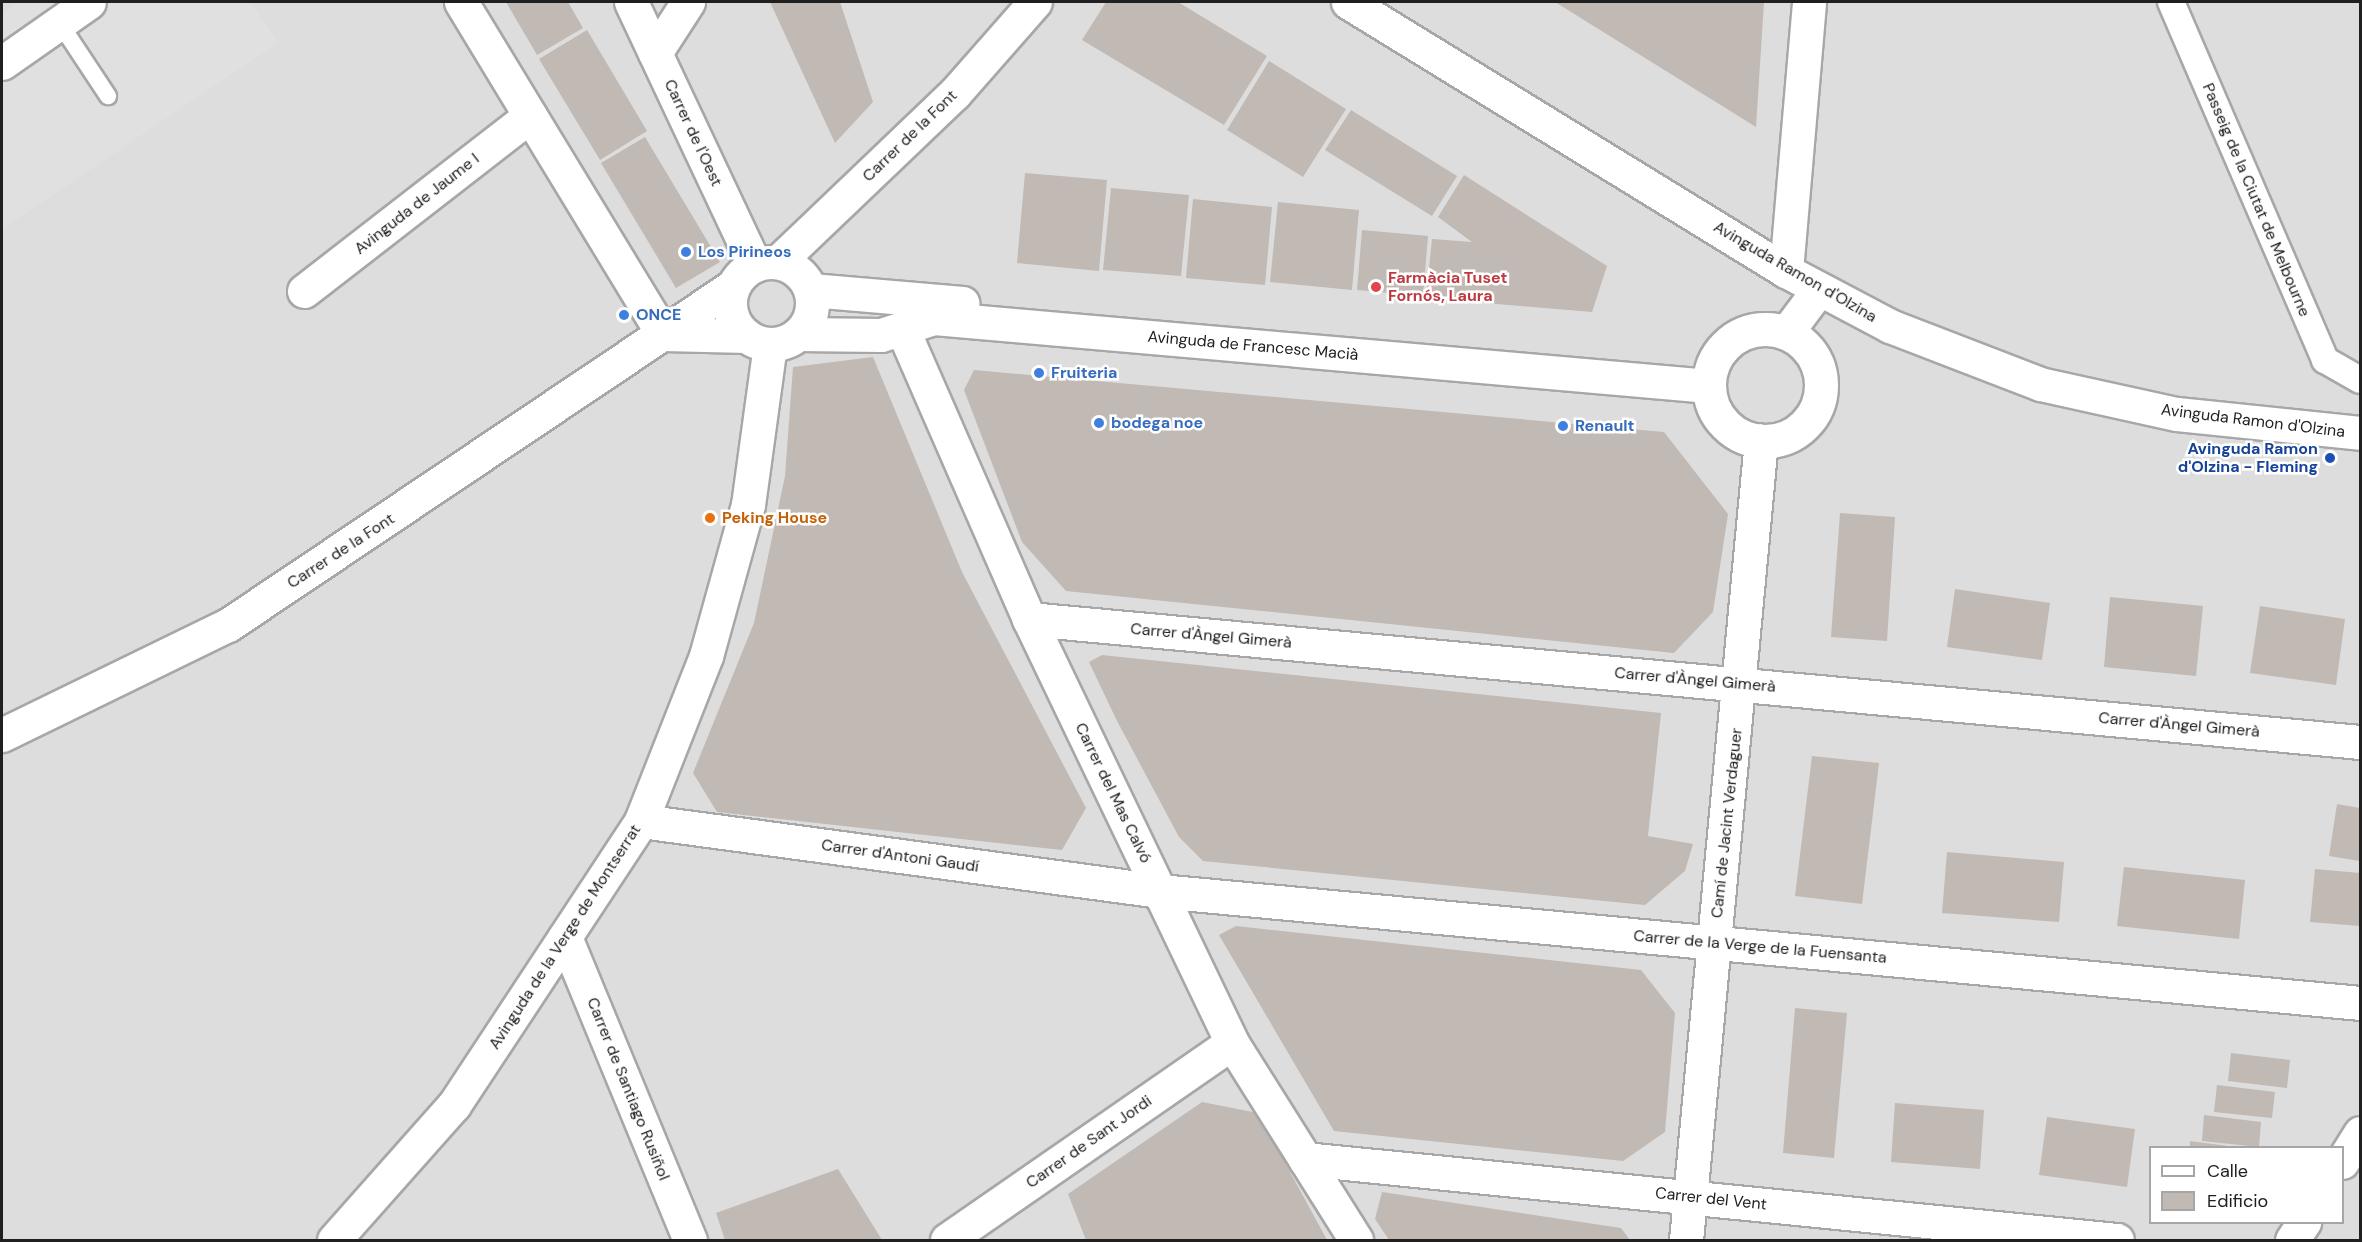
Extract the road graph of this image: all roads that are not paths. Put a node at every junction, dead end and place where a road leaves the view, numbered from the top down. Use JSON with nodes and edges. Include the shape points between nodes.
{"nodes":[{"id":1,"x":88,"y":2,"type":"edge"},
{"id":2,"x":461,"y":2,"type":"edge"},
{"id":3,"x":631,"y":2,"type":"edge"},
{"id":4,"x":688,"y":2,"type":"edge"},
{"id":5,"x":1035,"y":2,"type":"edge"},
{"id":6,"x":1348,"y":2,"type":"edge"},
{"id":7,"x":1809,"y":2,"type":"edge"},
{"id":8,"x":2171,"y":2,"type":"edge"},
{"id":9,"x":59,"y":22,"type":"junction"},
{"id":10,"x":655,"y":52,"type":"junction"},
{"id":11,"x":2,"y":63,"type":"edge"},
{"id":12,"x":108,"y":96,"type":"dead end"},
{"id":13,"x":530,"y":116,"type":"junction"},
{"id":14,"x":755,"y":271,"type":"junction"},
{"id":15,"x":1786,"y":271,"type":"junction"},
{"id":16,"x":1819,"y":289,"type":"junction"},
{"id":17,"x":811,"y":290,"type":"junction"},
{"id":18,"x":304,"y":291,"type":"dead end"},
{"id":19,"x":902,"y":328,"type":"junction"},
{"id":20,"x":1786,"y":333,"type":"junction"},
{"id":21,"x":663,"y":334,"type":"junction"},
{"id":22,"x":772,"y":338,"type":"junction"},
{"id":23,"x":1710,"y":377,"type":"junction"},
{"id":24,"x":2361,"y":380,"type":"edge"},
{"id":25,"x":2361,"y":433,"type":"edge"},
{"id":26,"x":1761,"y":441,"type":"junction"},
{"id":27,"x":1029,"y":619,"type":"junction"},
{"id":28,"x":1740,"y":684,"type":"junction"},
{"id":29,"x":2,"y":735,"type":"edge"},
{"id":30,"x":2361,"y":742,"type":"edge"},
{"id":31,"x":641,"y":821,"type":"junction"},
{"id":32,"x":1160,"y":891,"type":"junction"},
{"id":33,"x":565,"y":937,"type":"junction"},
{"id":34,"x":1715,"y":943,"type":"junction"},
{"id":35,"x":2361,"y":1003,"type":"edge"},
{"id":36,"x":1232,"y":1043,"type":"junction"},
{"id":37,"x":2361,"y":1133,"type":"edge"},
{"id":38,"x":1305,"y":1159,"type":"junction"},
{"id":39,"x":2344,"y":1160,"type":"edge"},
{"id":40,"x":1690,"y":1197,"type":"junction"},
{"id":41,"x":2303,"y":1224,"type":"edge"},
{"id":42,"x":334,"y":1240,"type":"edge"},
{"id":43,"x":690,"y":1240,"type":"edge"},
{"id":44,"x":947,"y":1240,"type":"edge"},
{"id":45,"x":1356,"y":1240,"type":"edge"},
{"id":46,"x":1686,"y":1240,"type":"edge"},
{"id":47,"x":2117,"y":1240,"type":"edge"},
{"id":48,"x":2292,"y":1240,"type":"edge"}],
"edges":[{"from":1,"to":9,"type":"street"},
{"from":2,"to":13,"type":"street"},
{"from":3,"to":10,"type":"street","name":"Carrer de l'Oest"},
{"from":4,"to":10,"type":"street"},
{"from":5,"to":14,"type":"street","name":"Carrer de la Font","via":[[955,93]]},
{"from":6,"to":15,"type":"street","name":"Avinguda Ramon d'Olzina"},
{"from":7,"to":15,"type":"street"},
{"from":8,"to":24,"type":"street","name":"Passeig de la Ciutat de Melbourne","via":[[2325,360]]},
{"from":9,"to":11,"type":"street"},
{"from":9,"to":12,"type":"lane"},
{"from":10,"to":14,"type":"street","name":"Carrer de l'Oest"},
{"from":13,"to":18,"type":"street","name":"Avinguda de Jaume I"},
{"from":13,"to":21,"type":"street"},
{"from":14,"to":17,"type":"street","via":[[798,271]]},
{"from":14,"to":21,"type":"street","name":"Carrer de la Font"},
{"from":14,"to":22,"type":"street","via":[[731,314]]},
{"from":15,"to":16,"type":"street","name":"Avinguda Ramon d'Olzina"},
{"from":16,"to":20,"type":"street"},
{"from":16,"to":25,"type":"street","name":"Avinguda Ramon d'Olzina","via":[[1890,326],[2040,384],[2177,414]]},
{"from":17,"to":22,"type":"street","via":[[812,313]]},
{"from":17,"to":23,"type":"street","name":"Avinguda de Francesc Macià"},
{"from":19,"to":22,"type":"street","name":"Avinguda de Francesc Macià","via":[[881,335]]},
{"from":19,"to":23,"type":"street","name":"Avinguda de Francesc Macià","via":[[934,318]]},
{"from":19,"to":27,"type":"street","name":"Carrer del Mas Calvó"},
{"from":20,"to":23,"type":"street","via":[[1768,329],[1732,339]]},
{"from":20,"to":26,"type":"street","via":[[1812,355],[1819,371],[1819,397],[1808,421],[1794,432]]},
{"from":21,"to":22,"type":"street"},
{"from":21,"to":29,"type":"street","name":"Carrer de la Font","via":[[228,625]]},
{"from":22,"to":31,"type":"street","name":"Avinguda de la Verge de Montserrat","via":[[748,505],[706,656]]},
{"from":23,"to":26,"type":"street","via":[[1719,417],[1745,437]]},
{"from":26,"to":28,"type":"street","name":"Camí de Jacint Verdaguer"},
{"from":27,"to":28,"type":"street","name":"Carrer d'Àngel Gimerà"},
{"from":27,"to":32,"type":"street","name":"Carrer del Mas Calvó"},
{"from":28,"to":30,"type":"street","name":"Carrer d'Àngel Gimerà"},
{"from":28,"to":34,"type":"street","name":"Camí de Jacint Verdaguer"},
{"from":31,"to":32,"type":"street","name":"Carrer d'Antoni Gaudí"},
{"from":31,"to":33,"type":"street","name":"Avinguda de la Verge de Montserrat"},
{"from":32,"to":34,"type":"street","name":"Carrer de la Verge de la Fuensanta"},
{"from":32,"to":36,"type":"street","name":"Carrer del Mas Calvó"},
{"from":33,"to":42,"type":"street","name":"Avinguda de la Verge de Montserrat","via":[[454,1105]]},
{"from":33,"to":43,"type":"street","name":"Carrer de Santiago Rusiñol"},
{"from":34,"to":35,"type":"street","name":"Carrer de la Verge de la Fuensanta"},
{"from":34,"to":40,"type":"street","name":"Camí de Jacint Verdaguer"},
{"from":36,"to":38,"type":"street","name":"Carrer del Mas Calvó"},
{"from":36,"to":44,"type":"street","name":"Carrer de Sant Jordi"},
{"from":37,"to":39,"type":"street"},
{"from":38,"to":40,"type":"street","name":"Carrer del Vent"},
{"from":38,"to":45,"type":"street","name":"Carrer del Mas Calvó"},
{"from":40,"to":46,"type":"street","name":"Camí de Jacint Verdaguer"},
{"from":40,"to":47,"type":"street","name":"Carrer del Vent"},
{"from":41,"to":48,"type":"street"}]}
